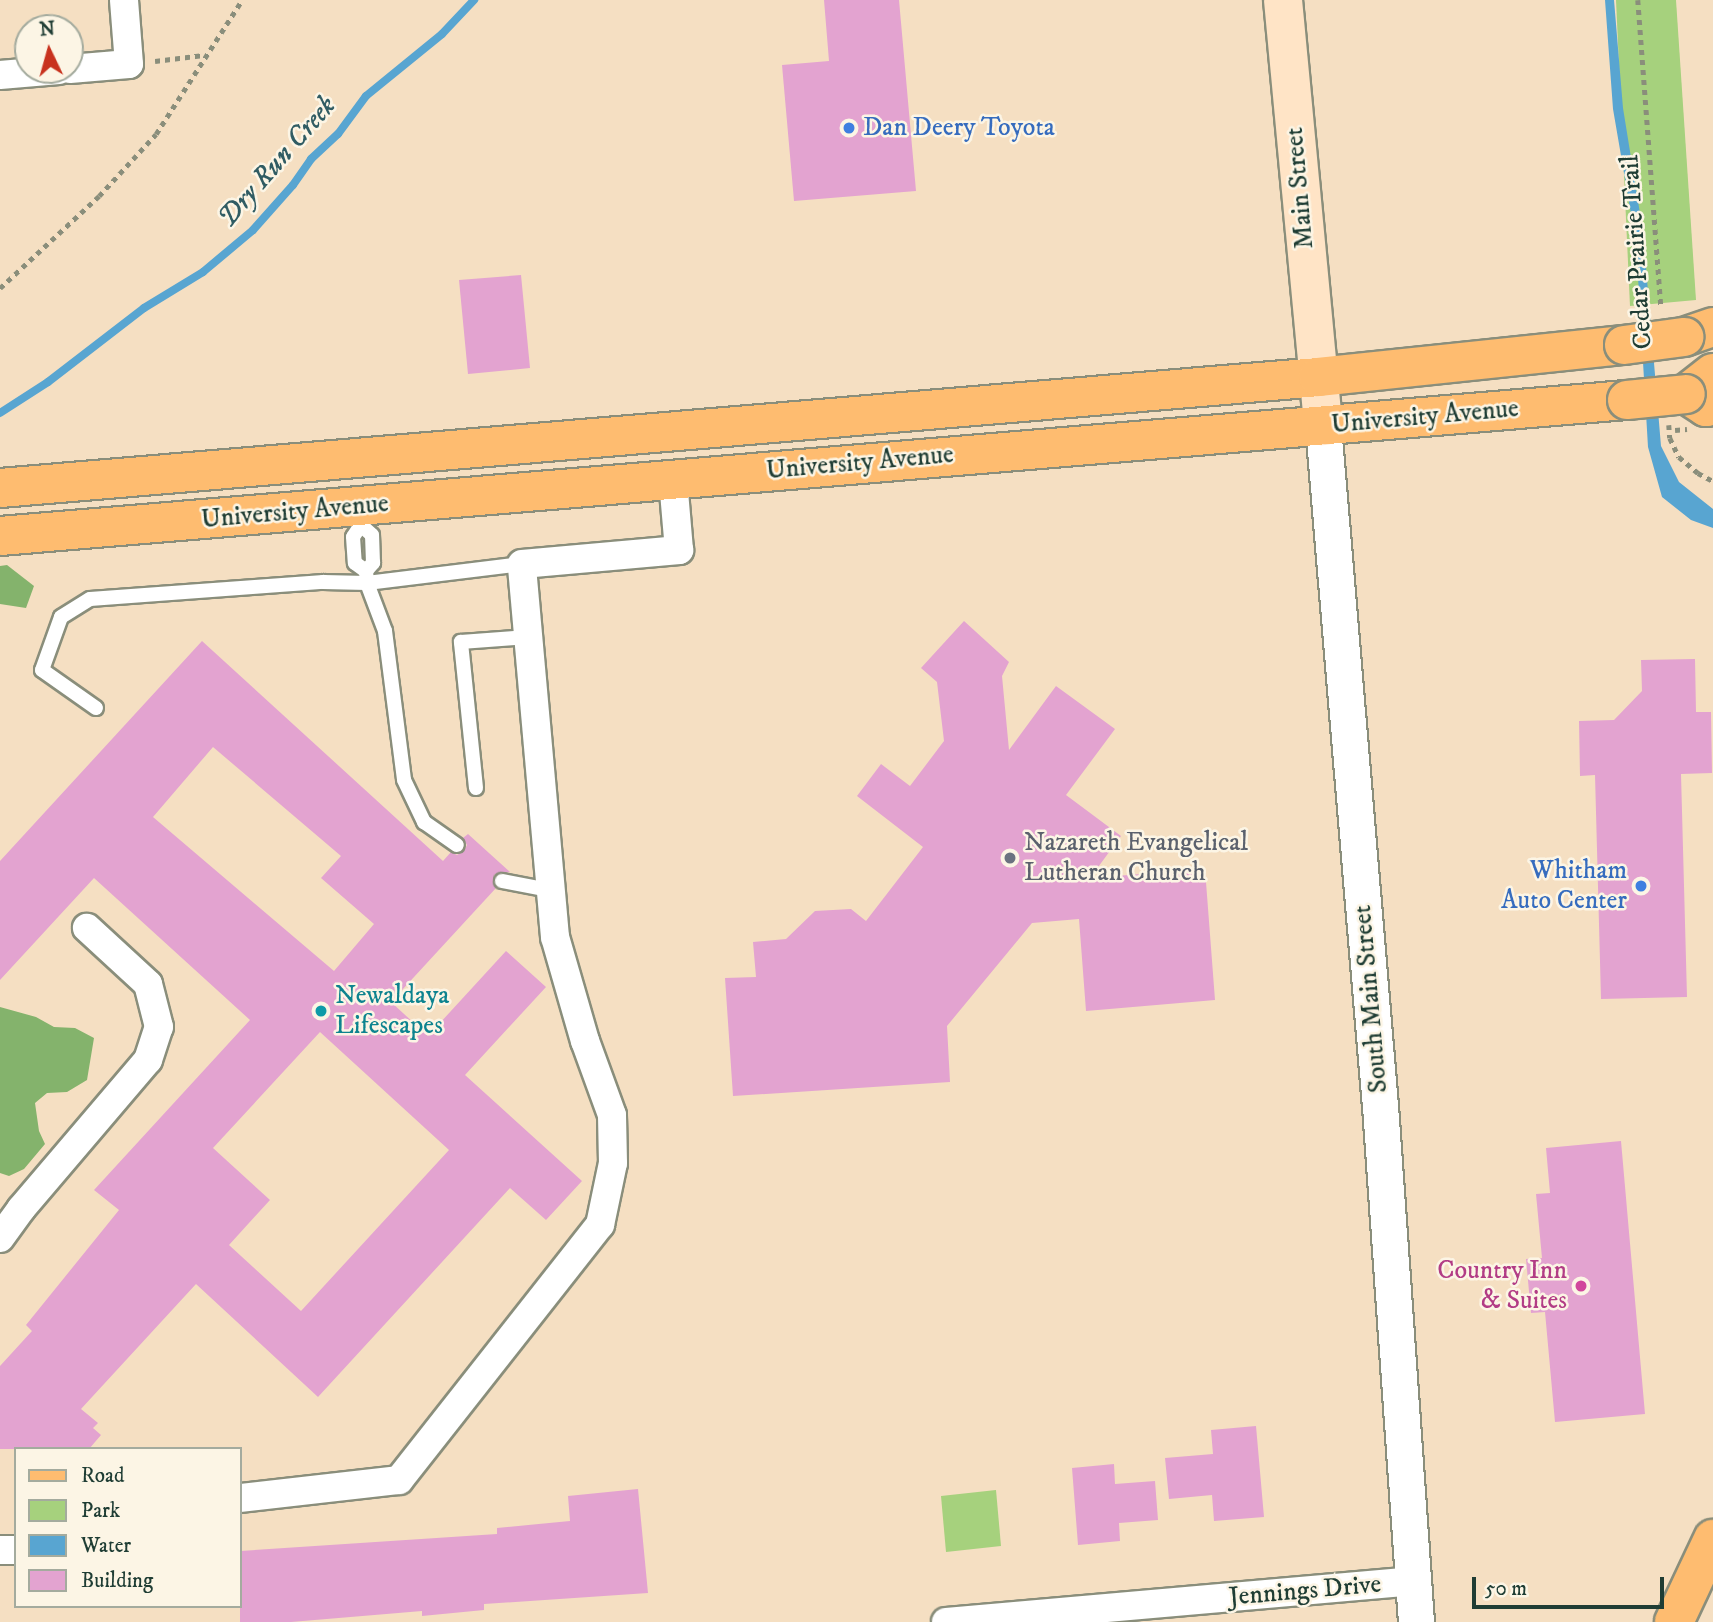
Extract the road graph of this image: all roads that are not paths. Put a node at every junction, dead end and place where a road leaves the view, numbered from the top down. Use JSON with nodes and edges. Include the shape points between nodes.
{"nodes":[{"id":1,"x":124,"y":0,"type":"edge"},
{"id":2,"x":1283,"y":0,"type":"edge"},
{"id":3,"x":84,"y":68,"type":"edge"},
{"id":4,"x":1686,"y":328,"type":"edge"},
{"id":5,"x":1318,"y":377,"type":"junction"},
{"id":6,"x":1695,"y":396,"type":"edge"},
{"id":7,"x":1322,"y":426,"type":"junction"},
{"id":8,"x":673,"y":480,"type":"junction"},
{"id":9,"x":0,"y":488,"type":"edge"},
{"id":10,"x":360,"y":516,"type":"junction"},
{"id":11,"x":0,"y":536,"type":"edge"},
{"id":12,"x":522,"y":564,"type":"junction"},
{"id":13,"x":366,"y":577,"type":"junction"},
{"id":14,"x":528,"y":637,"type":"junction"},
{"id":15,"x":96,"y":709,"type":"dead end"},
{"id":16,"x":476,"y":788,"type":"dead end"},
{"id":17,"x":457,"y":845,"type":"dead end"},
{"id":18,"x":502,"y":881,"type":"dead end"},
{"id":19,"x":549,"y":890,"type":"junction"},
{"id":20,"x":87,"y":929,"type":"dead end"},
{"id":21,"x":0,"y":1238,"type":"edge"},
{"id":22,"x":242,"y":1498,"type":"edge"},
{"id":23,"x":1713,"y":1539,"type":"edge"},
{"id":24,"x":1412,"y":1581,"type":"junction"},
{"id":25,"x":946,"y":1622,"type":"edge"},
{"id":26,"x":1416,"y":1622,"type":"edge"},
{"id":27,"x":1674,"y":1622,"type":"edge"}],
"edges":[{"from":1,"to":3,"type":"street","via":[[129,64]]},
{"from":2,"to":5,"type":"main road","name":"Main Street"},
{"from":4,"to":5,"type":"main road","name":"University Avenue","bridge":true,"via":[[1624,345]]},
{"from":5,"to":7,"type":"main road","name":"South Main Street"},
{"from":5,"to":9,"type":"main road","name":"University Avenue"},
{"from":6,"to":7,"type":"main road","name":"University Avenue","bridge":true},
{"from":7,"to":8,"type":"main road","name":"University Avenue"},
{"from":7,"to":24,"type":"street","name":"South Main Street","via":[[1380,1106]]},
{"from":8,"to":10,"type":"main road","name":"University Avenue"},
{"from":8,"to":12,"type":"street","via":[[679,550]]},
{"from":10,"to":11,"type":"main road","name":"University Avenue"},
{"from":10,"to":13,"type":"lane","via":[[353,537],[355,564]]},
{"from":12,"to":13,"type":"lane"},
{"from":12,"to":14,"type":"street"},
{"from":13,"to":15,"type":"lane","via":[[90,599],[61,617],[42,670]]},
{"from":13,"to":17,"type":"lane","via":[[386,631],[404,780],[424,822]]},
{"from":14,"to":16,"type":"lane","via":[[461,642]]},
{"from":14,"to":19,"type":"street"},
{"from":18,"to":19,"type":"lane"},
{"from":19,"to":22,"type":"street","via":[[555,937],[612,1115],[613,1163],[600,1225],[399,1480]]},
{"from":20,"to":21,"type":"street","via":[[148,984],[159,1027],[148,1060]]},
{"from":23,"to":27,"type":"main road"},
{"from":24,"to":25,"type":"street","name":"Jennings Drive"},
{"from":24,"to":26,"type":"street","name":"South Main Street"}]}
